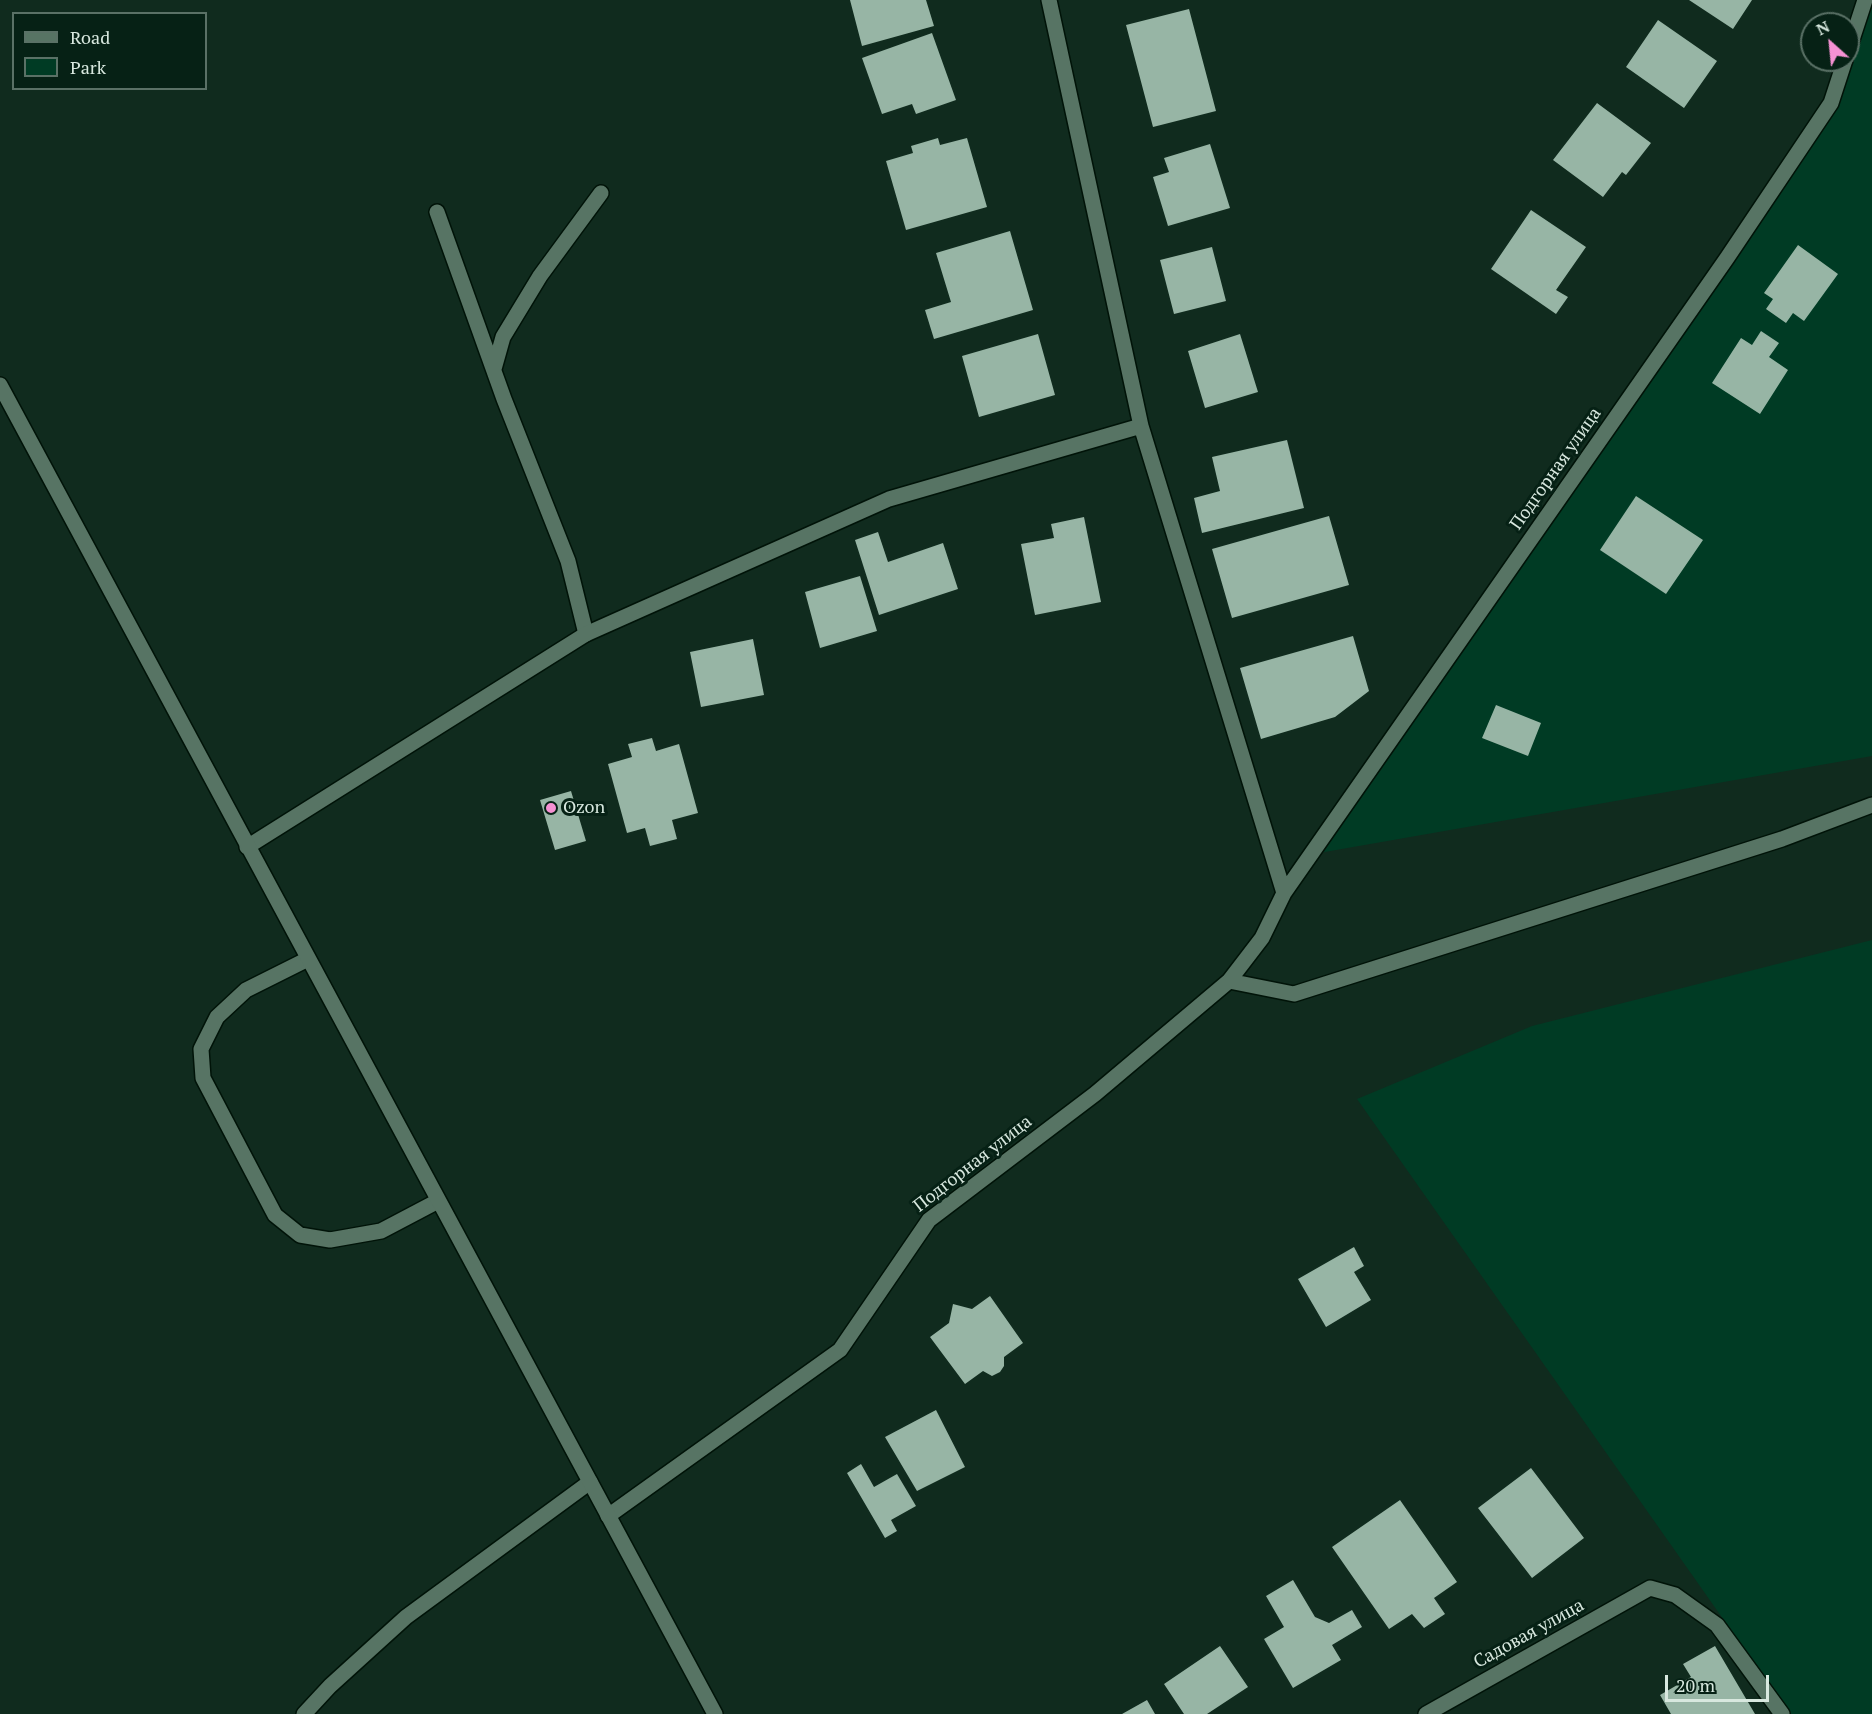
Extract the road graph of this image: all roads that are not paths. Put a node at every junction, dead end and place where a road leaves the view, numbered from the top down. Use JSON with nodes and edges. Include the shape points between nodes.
{"nodes":[{"id":1,"x":1048,"y":0,"type":"edge"},
{"id":2,"x":1865,"y":0,"type":"edge"},
{"id":3,"x":1860,"y":15,"type":"edge"},
{"id":4,"x":1841,"y":72,"type":"edge"},
{"id":5,"x":601,"y":193,"type":"dead end"},
{"id":6,"x":437,"y":212,"type":"dead end"},
{"id":7,"x":494,"y":369,"type":"junction"},
{"id":8,"x":0,"y":385,"type":"edge"},
{"id":9,"x":1141,"y":426,"type":"junction"},
{"id":10,"x":586,"y":634,"type":"junction"},
{"id":11,"x":1872,"y":804,"type":"edge"},
{"id":12,"x":247,"y":847,"type":"junction"},
{"id":13,"x":1284,"y":893,"type":"junction"},
{"id":14,"x":308,"y":959,"type":"junction"},
{"id":15,"x":1229,"y":981,"type":"junction"},
{"id":16,"x":438,"y":1201,"type":"junction"},
{"id":17,"x":590,"y":1482,"type":"junction"},
{"id":18,"x":608,"y":1516,"type":"junction"},
{"id":19,"x":304,"y":1714,"type":"edge"},
{"id":20,"x":715,"y":1714,"type":"edge"},
{"id":21,"x":1426,"y":1714,"type":"edge"},
{"id":22,"x":1782,"y":1714,"type":"edge"}],
"edges":[{"from":1,"to":9,"type":"street"},
{"from":2,"to":3,"type":"street"},
{"from":4,"to":13,"type":"street","name":"Подгорная улица","via":[[1831,103],[1727,258]]},
{"from":5,"to":7,"type":"street","via":[[540,276],[503,337]]},
{"from":6,"to":7,"type":"street"},
{"from":7,"to":10,"type":"street","via":[[568,561]]},
{"from":8,"to":12,"type":"street"},
{"from":9,"to":10,"type":"street","via":[[890,499]]},
{"from":9,"to":13,"type":"street"},
{"from":10,"to":12,"type":"street"},
{"from":11,"to":15,"type":"street","via":[[1782,839],[1294,994]]},
{"from":12,"to":14,"type":"street"},
{"from":13,"to":15,"type":"street","name":"Подгорная улица","via":[[1262,938]]},
{"from":14,"to":16,"type":"street"},
{"from":14,"to":16,"type":"street","via":[[246,990],[217,1017],[201,1049],[203,1078],[270,1204],[276,1215],[300,1235],[330,1240],[381,1231]]},
{"from":15,"to":18,"type":"street","name":"Подгорная улица","via":[[1095,1094],[929,1220],[840,1350]]},
{"from":16,"to":17,"type":"street"},
{"from":17,"to":18,"type":"street"},
{"from":17,"to":19,"type":"street","via":[[406,1617]]},
{"from":18,"to":20,"type":"street"},
{"from":21,"to":22,"type":"street","name":"Садовая улица","via":[[1650,1588],[1676,1595],[1717,1625]]}]}
